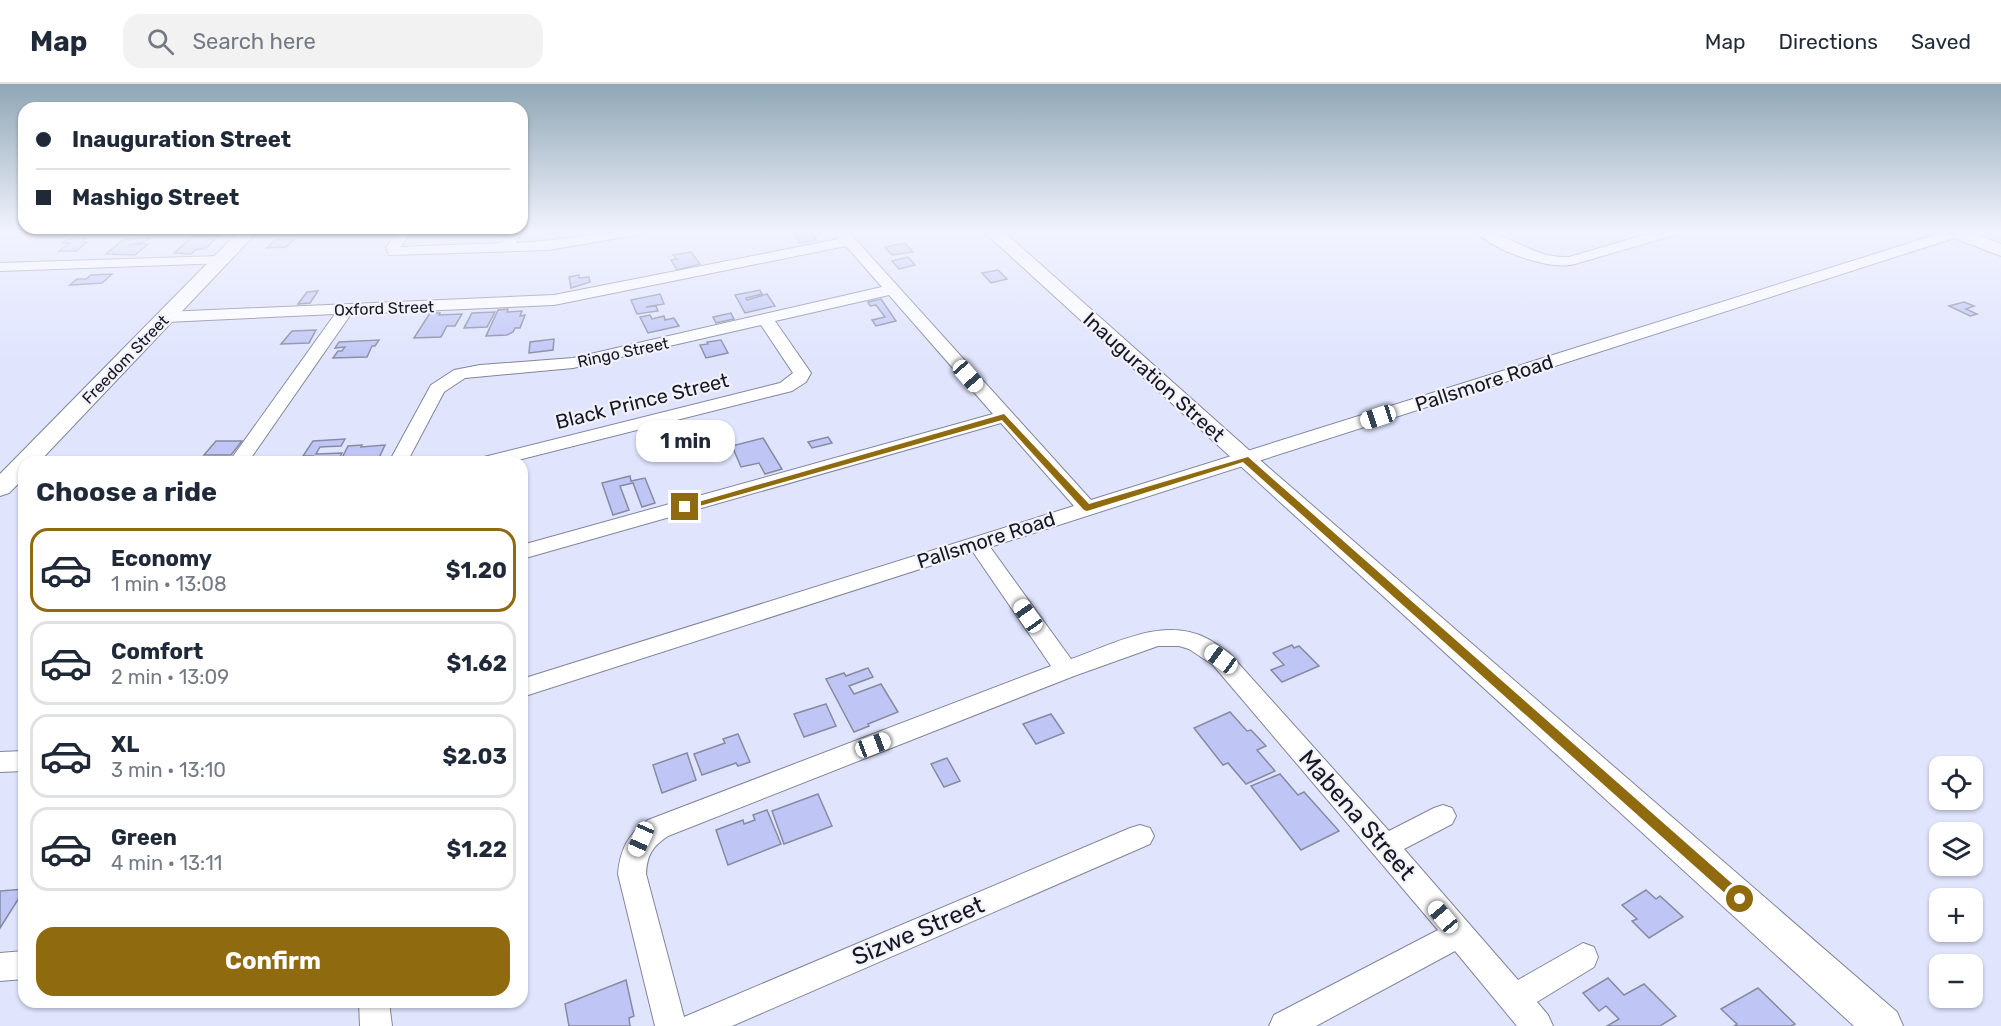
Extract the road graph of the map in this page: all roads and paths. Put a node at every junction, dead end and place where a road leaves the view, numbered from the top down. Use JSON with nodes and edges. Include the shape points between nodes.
{"nodes":[{"id":1,"x":207,"y":274,"type":"edge"},
{"id":2,"x":674,"y":274,"type":"edge"},
{"id":3,"x":877,"y":274,"type":"edge"},
{"id":4,"x":1040,"y":274,"type":"edge"},
{"id":5,"x":1823,"y":274,"type":"edge"},
{"id":6,"x":891,"y":290,"type":"junction"},
{"id":7,"x":346,"y":310,"type":"junction"},
{"id":8,"x":166,"y":317,"type":"junction"},
{"id":9,"x":766,"y":320,"type":"junction"},
{"id":10,"x":1004,"y":417,"type":"junction"},
{"id":11,"x":32,"y":456,"type":"edge"},
{"id":12,"x":242,"y":456,"type":"edge"},
{"id":13,"x":401,"y":456,"type":"edge"},
{"id":14,"x":511,"y":456,"type":"edge"},
{"id":15,"x":1245,"y":459,"type":"junction"},
{"id":16,"x":18,"y":470,"type":"edge"},
{"id":17,"x":0,"y":488,"type":"edge"},
{"id":18,"x":1087,"y":508,"type":"junction"},
{"id":19,"x":977,"y":543,"type":"junction"},
{"id":20,"x":528,"y":550,"type":"edge"},
{"id":21,"x":1066,"y":670,"type":"junction"},
{"id":22,"x":528,"y":686,"type":"edge"},
{"id":23,"x":18,"y":761,"type":"edge"},
{"id":24,"x":0,"y":762,"type":"edge"},
{"id":25,"x":1443,"y":816,"type":"dead end"},
{"id":26,"x":1140,"y":836,"type":"dead end"},
{"id":27,"x":1385,"y":846,"type":"junction"},
{"id":28,"x":1458,"y":934,"type":"junction"},
{"id":29,"x":1583,"y":957,"type":"dead end"},
{"id":30,"x":18,"y":966,"type":"edge"},
{"id":31,"x":0,"y":967,"type":"edge"},
{"id":32,"x":1515,"y":999,"type":"junction"},
{"id":33,"x":375,"y":1008,"type":"edge"},
{"id":34,"x":376,"y":1026,"type":"edge"},
{"id":35,"x":670,"y":1026,"type":"edge"},
{"id":36,"x":696,"y":1026,"type":"edge"},
{"id":37,"x":1285,"y":1026,"type":"edge"},
{"id":38,"x":1538,"y":1026,"type":"edge"},
{"id":39,"x":1883,"y":1026,"type":"edge"}],
"edges":[{"from":1,"to":8,"type":"street","name":"Freedom Street"},
{"from":2,"to":7,"type":"street","name":"Oxford Street","via":[[565,299]]},
{"from":3,"to":6,"type":"street"},
{"from":4,"to":15,"type":"street","name":"Inauguration Street"},
{"from":5,"to":15,"type":"street","name":"Pallsmore Road"},
{"from":6,"to":9,"type":"street","name":"Ringo Street"},
{"from":6,"to":10,"type":"street"},
{"from":7,"to":8,"type":"street","name":"Oxford Street"},
{"from":7,"to":12,"type":"street"},
{"from":8,"to":11,"type":"street","name":"Freedom Street"},
{"from":9,"to":13,"type":"street","name":"Ringo Street","via":[[573,363],[459,374],[437,389]]},
{"from":9,"to":14,"type":"street","name":"Black Prince Street","via":[[802,373],[795,382],[778,390]]},
{"from":10,"to":18,"type":"street"},
{"from":10,"to":20,"type":"street"},
{"from":15,"to":18,"type":"street","name":"Pallsmore Road"},
{"from":15,"to":39,"type":"street","name":"Inauguration Street"},
{"from":16,"to":17,"type":"street","name":"Freedom Street"},
{"from":18,"to":19,"type":"street","name":"Pallsmore Road"},
{"from":19,"to":21,"type":"street"},
{"from":19,"to":22,"type":"street","name":"Pallsmore Road"},
{"from":21,"to":27,"type":"street","name":"Mabena Street","via":[[1157,638],[1197,643],[1221,659]]},
{"from":21,"to":35,"type":"street","via":[[658,828],[641,839],[633,858],[632,874]]},
{"from":23,"to":24,"type":"street"},
{"from":25,"to":27,"type":"street"},
{"from":26,"to":36,"type":"street","name":"Sizwe Street"},
{"from":27,"to":28,"type":"street","name":"Mabena Street"},
{"from":28,"to":32,"type":"street","name":"Mabena Street"},
{"from":28,"to":37,"type":"street"},
{"from":29,"to":32,"type":"street"},
{"from":30,"to":31,"type":"street"},
{"from":32,"to":38,"type":"street","name":"Mabena Street"},
{"from":33,"to":34,"type":"street"}]}
